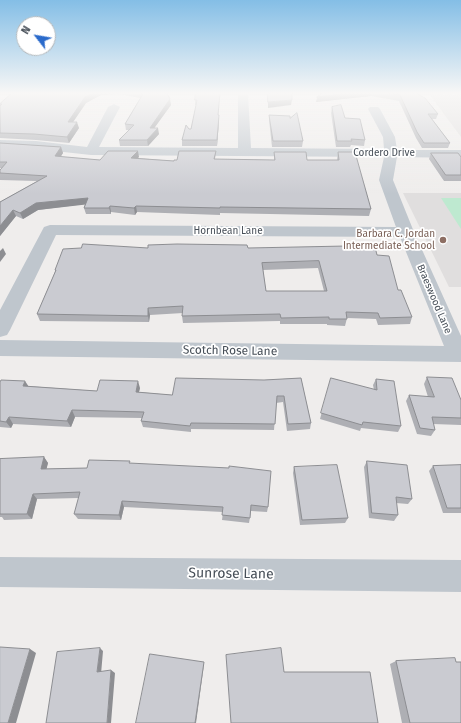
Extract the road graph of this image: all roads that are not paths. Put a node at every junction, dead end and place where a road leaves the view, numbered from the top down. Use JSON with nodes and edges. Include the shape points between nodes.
{"nodes":[{"id":1,"x":104,"y":127,"type":"edge"},
{"id":2,"x":244,"y":127,"type":"edge"},
{"id":3,"x":384,"y":127,"type":"edge"},
{"id":4,"x":0,"y":144,"type":"edge"},
{"id":5,"x":91,"y":151,"type":"junction"},
{"id":6,"x":245,"y":152,"type":"junction"},
{"id":7,"x":390,"y":153,"type":"junction"},
{"id":8,"x":458,"y":154,"type":"edge"},
{"id":9,"x":406,"y":232,"type":"junction"},
{"id":10,"x":0,"y":330,"type":"edge"},
{"id":11,"x":0,"y":348,"type":"edge"},
{"id":12,"x":459,"y":354,"type":"edge"},
{"id":13,"x":0,"y":572,"type":"edge"},
{"id":14,"x":461,"y":576,"type":"edge"}],
"edges":[{"from":1,"to":5,"type":"street"},
{"from":2,"to":6,"type":"street"},
{"from":3,"to":7,"type":"street","name":"Braeswood Lane","via":[[391,144]]},
{"from":4,"to":5,"type":"street","name":"Cordero Drive"},
{"from":5,"to":6,"type":"street","name":"Cordero Drive"},
{"from":6,"to":7,"type":"street","name":"Cordero Drive"},
{"from":7,"to":8,"type":"street","name":"Cordero Drive"},
{"from":7,"to":9,"type":"street","name":"Braeswood Lane","via":[[386,180]]},
{"from":9,"to":10,"type":"street","name":"Hornbean Lane","via":[[50,230]]},
{"from":9,"to":12,"type":"street","name":"Braeswood Lane"},
{"from":11,"to":12,"type":"street","name":"Scotch Rose Lane"},
{"from":13,"to":14,"type":"street","name":"Sunrose Lane"}]}
